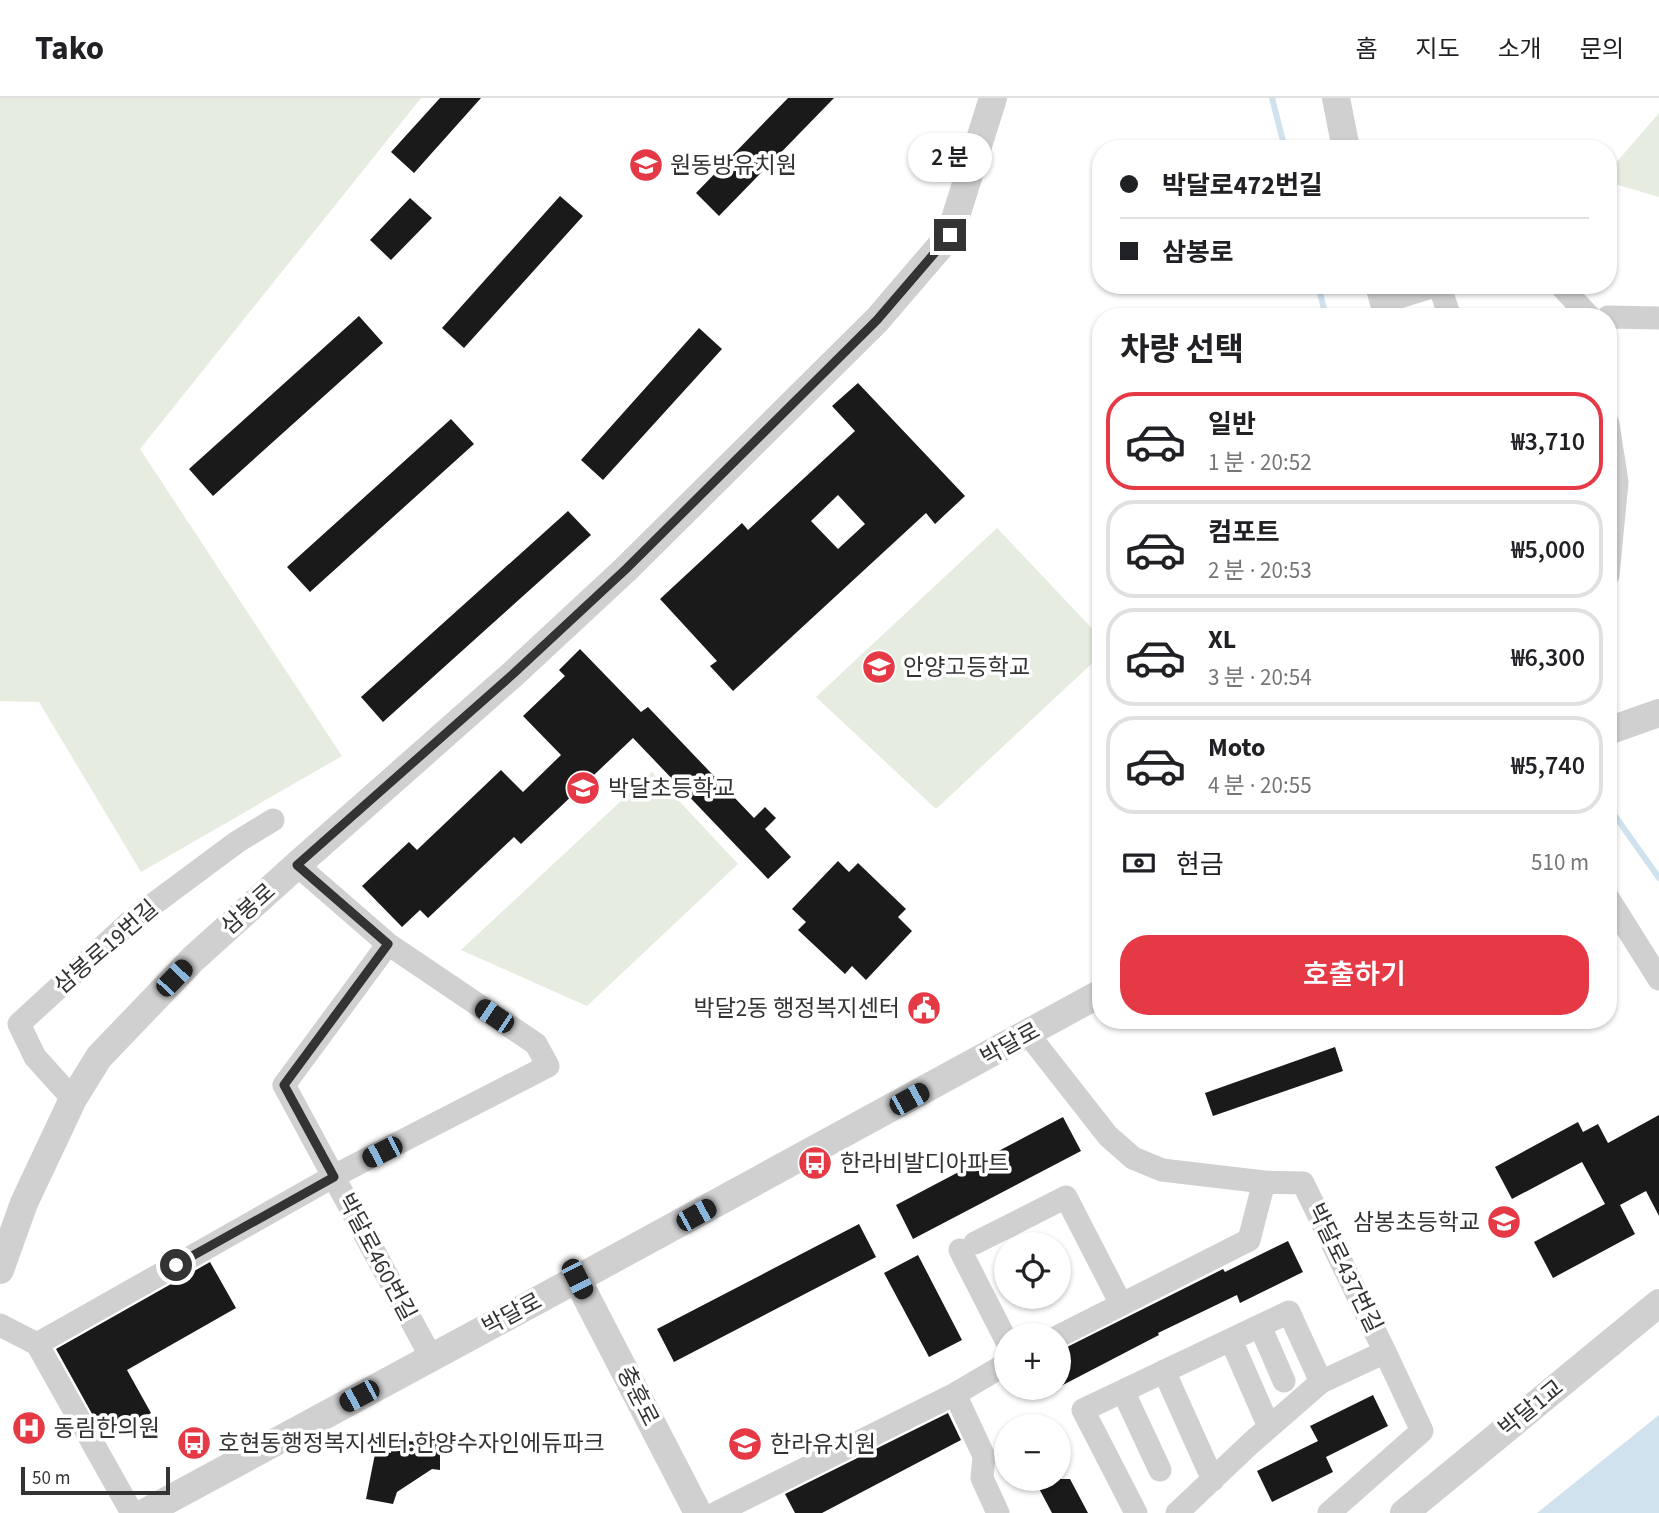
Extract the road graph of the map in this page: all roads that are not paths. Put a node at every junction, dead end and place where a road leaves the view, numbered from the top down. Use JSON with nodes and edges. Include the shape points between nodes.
{"nodes":[{"id":1,"x":993,"y":98,"type":"edge"},
{"id":2,"x":1336,"y":98,"type":"edge"},
{"id":3,"x":1344,"y":140,"type":"edge"},
{"id":4,"x":1408,"y":294,"type":"edge"},
{"id":5,"x":1568,"y":294,"type":"edge"},
{"id":6,"x":1384,"y":301,"type":"edge"},
{"id":7,"x":1582,"y":308,"type":"edge"},
{"id":8,"x":1617,"y":317,"type":"edge"},
{"id":9,"x":1659,"y":318,"type":"edge"},
{"id":10,"x":1659,"y":713,"type":"edge"},
{"id":11,"x":1617,"y":728,"type":"edge"},
{"id":12,"x":274,"y":820,"type":"dead end"},
{"id":13,"x":297,"y":865,"type":"junction"},
{"id":14,"x":1617,"y":912,"type":"edge"},
{"id":15,"x":388,"y":944,"type":"junction"},
{"id":16,"x":1659,"y":979,"type":"edge"},
{"id":17,"x":1092,"y":998,"type":"edge"},
{"id":18,"x":1028,"y":1034,"type":"junction"},
{"id":19,"x":73,"y":1099,"type":"junction"},
{"id":20,"x":334,"y":1177,"type":"junction"},
{"id":21,"x":1264,"y":1182,"type":"junction"},
{"id":22,"x":0,"y":1270,"type":"edge"},
{"id":23,"x":577,"y":1279,"type":"junction"},
{"id":24,"x":1659,"y":1303,"type":"edge"},
{"id":25,"x":1121,"y":1304,"type":"junction"},
{"id":26,"x":999,"y":1323,"type":"edge"},
{"id":27,"x":0,"y":1325,"type":"edge"},
{"id":28,"x":1260,"y":1326,"type":"junction"},
{"id":29,"x":1071,"y":1330,"type":"edge"},
{"id":30,"x":1231,"y":1340,"type":"junction"},
{"id":31,"x":37,"y":1344,"type":"junction"},
{"id":32,"x":1385,"y":1352,"type":"junction"},
{"id":33,"x":431,"y":1357,"type":"junction"},
{"id":34,"x":994,"y":1371,"type":"edge"},
{"id":35,"x":1164,"y":1371,"type":"junction"},
{"id":36,"x":1284,"y":1381,"type":"dead end"},
{"id":37,"x":1321,"y":1382,"type":"junction"},
{"id":38,"x":1123,"y":1391,"type":"junction"},
{"id":39,"x":955,"y":1394,"type":"junction"},
{"id":40,"x":1269,"y":1427,"type":"junction"},
{"id":41,"x":1160,"y":1470,"type":"dead end"},
{"id":42,"x":1213,"y":1480,"type":"junction"},
{"id":43,"x":132,"y":1513,"type":"edge"},
{"id":44,"x":144,"y":1513,"type":"edge"},
{"id":45,"x":698,"y":1513,"type":"edge"},
{"id":46,"x":716,"y":1513,"type":"edge"},
{"id":47,"x":998,"y":1513,"type":"edge"},
{"id":48,"x":1136,"y":1513,"type":"edge"},
{"id":49,"x":1177,"y":1513,"type":"edge"},
{"id":50,"x":1329,"y":1513,"type":"edge"},
{"id":51,"x":1404,"y":1513,"type":"edge"}],
"edges":[{"from":1,"to":13,"type":"street","name":"삼봉로","via":[[950,235],[877,320],[626,569]]},
{"from":2,"to":3,"type":"street"},
{"from":4,"to":6,"type":"street"},
{"from":5,"to":7,"type":"street"},
{"from":8,"to":9,"type":"street"},
{"from":10,"to":11,"type":"street"},
{"from":12,"to":19,"type":"street","name":"삼봉로19번길","via":[[132,920],[19,1024],[35,1057]]},
{"from":13,"to":15,"type":"street"},
{"from":13,"to":19,"type":"street","name":"삼봉로","via":[[193,959],[99,1057]]},
{"from":14,"to":16,"type":"street"},
{"from":15,"to":20,"type":"street","name":"박달로460번길","via":[[284,1085]]},
{"from":15,"to":20,"type":"street","via":[[536,1044],[548,1066]]},
{"from":17,"to":18,"type":"street","name":"박달로"},
{"from":18,"to":21,"type":"street","name":"박달로437번길","via":[[1108,1136],[1133,1158],[1162,1170]]},
{"from":18,"to":23,"type":"street","name":"박달로"},
{"from":19,"to":22,"type":"street","name":"삼봉로","via":[[24,1203]]},
{"from":20,"to":31,"type":"street"},
{"from":20,"to":33,"type":"street","name":"박달로460번길"},
{"from":21,"to":25,"type":"street","via":[[1249,1240]]},
{"from":21,"to":32,"type":"street","name":"박달로437번길","via":[[1303,1183]]},
{"from":23,"to":33,"type":"street","name":"박달로"},
{"from":23,"to":45,"type":"street","name":"충훈로"},
{"from":24,"to":51,"type":"street","name":"박달1교"},
{"from":25,"to":26,"type":"street","via":[[1066,1197],[968,1246]]},
{"from":25,"to":29,"type":"street"},
{"from":27,"to":31,"type":"street"},
{"from":28,"to":30,"type":"street"},
{"from":28,"to":36,"type":"street"},
{"from":28,"to":37,"type":"street","via":[[1289,1312]]},
{"from":30,"to":35,"type":"street"},
{"from":30,"to":40,"type":"street"},
{"from":31,"to":43,"type":"street"},
{"from":32,"to":37,"type":"street"},
{"from":32,"to":50,"type":"street","name":"박달로437번길","via":[[1422,1432]]},
{"from":33,"to":44,"type":"street","name":"박달로"},
{"from":34,"to":39,"type":"street"},
{"from":35,"to":38,"type":"street"},
{"from":35,"to":42,"type":"street"},
{"from":37,"to":40,"type":"street"},
{"from":38,"to":41,"type":"street"},
{"from":38,"to":48,"type":"street","via":[[1083,1410]]},
{"from":39,"to":46,"type":"street"},
{"from":39,"to":47,"type":"street","via":[[984,1456],[982,1478]]},
{"from":40,"to":42,"type":"street"},
{"from":42,"to":49,"type":"street"}]}
